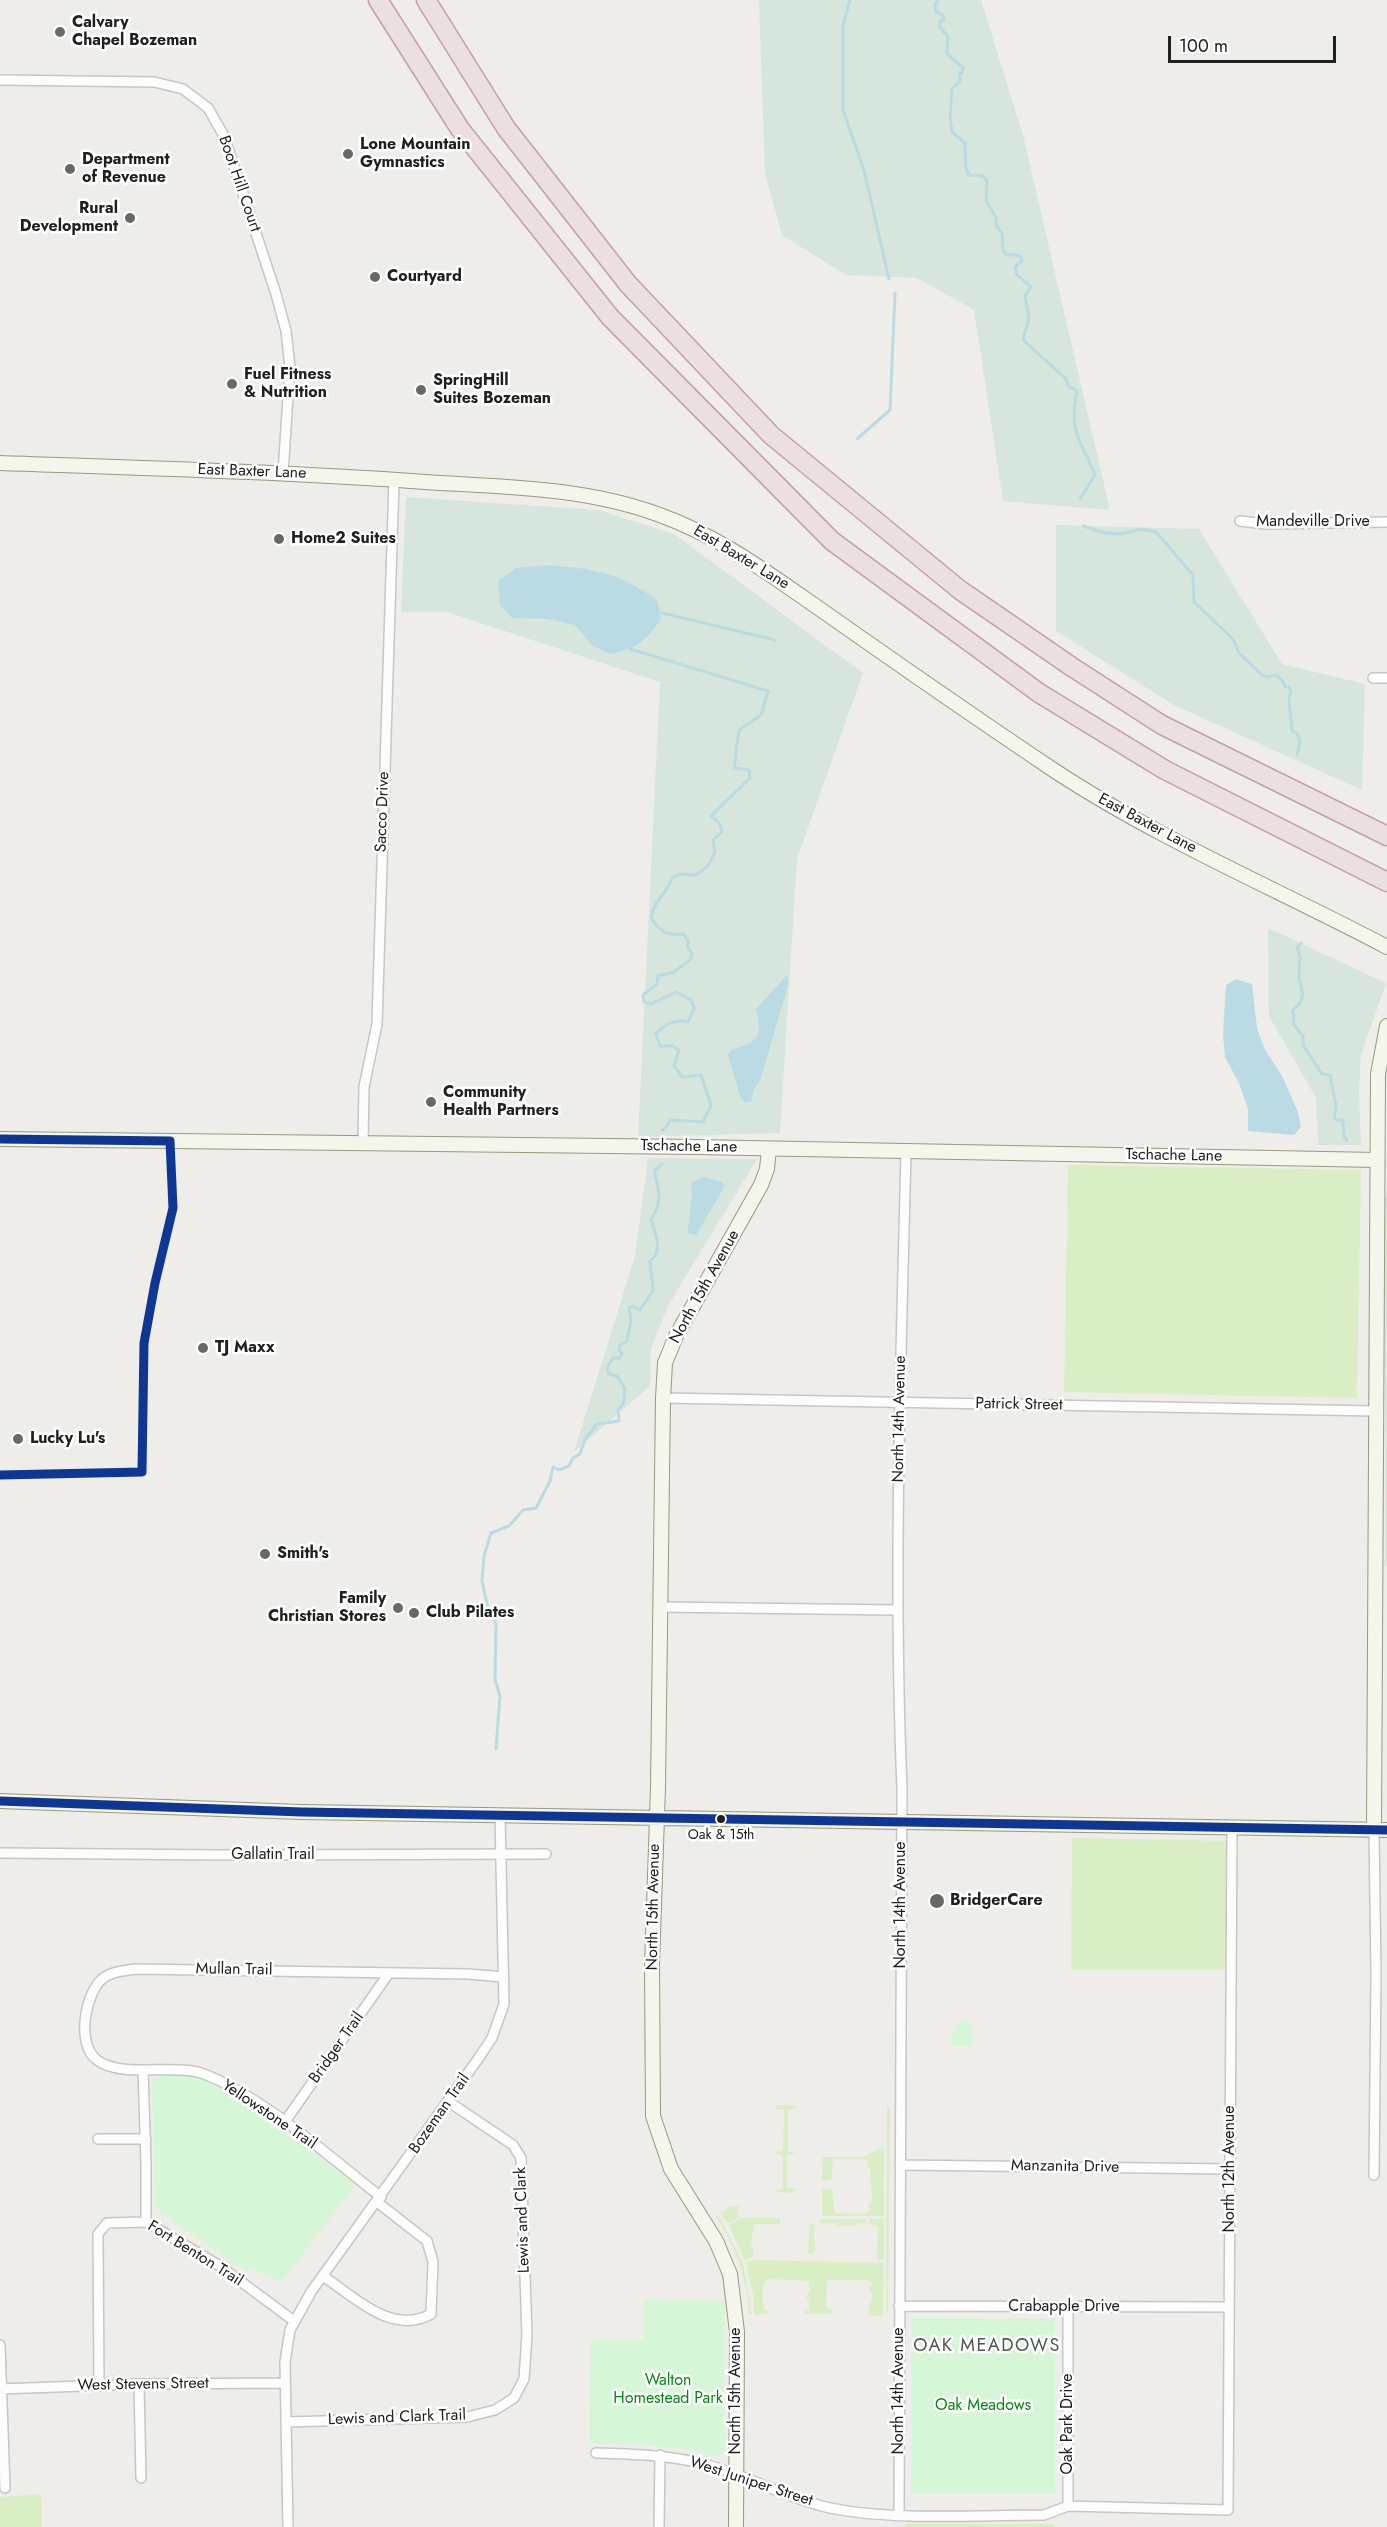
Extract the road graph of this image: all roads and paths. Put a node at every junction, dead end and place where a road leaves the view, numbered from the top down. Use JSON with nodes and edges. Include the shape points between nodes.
{"nodes":[{"id":1,"x":378,"y":0,"type":"edge"},
{"id":2,"x":426,"y":0,"type":"edge"},
{"id":3,"x":0,"y":80,"type":"edge"},
{"id":4,"x":0,"y":463,"type":"edge"},
{"id":5,"x":283,"y":473,"type":"junction"},
{"id":6,"x":394,"y":480,"type":"junction"},
{"id":7,"x":1240,"y":521,"type":"dead end"},
{"id":8,"x":1387,"y":522,"type":"edge"},
{"id":9,"x":1372,"y":678,"type":"dead end"},
{"id":10,"x":1387,"y":678,"type":"edge"},
{"id":11,"x":1387,"y":835,"type":"edge"},
{"id":12,"x":1387,"y":882,"type":"edge"},
{"id":13,"x":1387,"y":947,"type":"edge"},
{"id":14,"x":1387,"y":1026,"type":"edge"},
{"id":15,"x":0,"y":1139,"type":"edge"},
{"id":16,"x":363,"y":1143,"type":"junction"},
{"id":17,"x":769,"y":1149,"type":"junction"},
{"id":18,"x":906,"y":1151,"type":"junction"},
{"id":19,"x":1377,"y":1160,"type":"junction"},
{"id":20,"x":663,"y":1398,"type":"junction"},
{"id":21,"x":900,"y":1403,"type":"junction"},
{"id":22,"x":1376,"y":1412,"type":"junction"},
{"id":23,"x":659,"y":1607,"type":"junction"},
{"id":24,"x":897,"y":1610,"type":"junction"},
{"id":25,"x":0,"y":1801,"type":"edge"},
{"id":26,"x":500,"y":1815,"type":"junction"},
{"id":27,"x":656,"y":1817,"type":"junction"},
{"id":28,"x":901,"y":1821,"type":"junction"},
{"id":29,"x":1232,"y":1827,"type":"junction"},
{"id":30,"x":1380,"y":1830,"type":"edge"},
{"id":31,"x":0,"y":1853,"type":"edge"},
{"id":32,"x":499,"y":1854,"type":"junction"},
{"id":33,"x":546,"y":1854,"type":"dead end"},
{"id":34,"x":389,"y":1973,"type":"junction"},
{"id":35,"x":504,"y":1977,"type":"junction"},
{"id":36,"x":143,"y":2070,"type":"junction"},
{"id":37,"x":449,"y":2102,"type":"junction"},
{"id":38,"x":284,"y":2123,"type":"junction"},
{"id":39,"x":98,"y":2139,"type":"dead end"},
{"id":40,"x":146,"y":2139,"type":"junction"},
{"id":41,"x":900,"y":2165,"type":"junction"},
{"id":42,"x":1230,"y":2169,"type":"junction"},
{"id":43,"x":1374,"y":2175,"type":"dead end"},
{"id":44,"x":379,"y":2199,"type":"junction"},
{"id":45,"x":146,"y":2222,"type":"junction"},
{"id":46,"x":322,"y":2276,"type":"junction"},
{"id":47,"x":899,"y":2306,"type":"junction"},
{"id":48,"x":1068,"y":2307,"type":"junction"},
{"id":49,"x":1229,"y":2307,"type":"junction"},
{"id":50,"x":294,"y":2321,"type":"junction"},
{"id":51,"x":0,"y":2345,"type":"edge"},
{"id":52,"x":524,"y":2374,"type":"joint"},
{"id":53,"x":285,"y":2383,"type":"junction"},
{"id":54,"x":139,"y":2384,"type":"junction"},
{"id":55,"x":99,"y":2386,"type":"junction"},
{"id":56,"x":1,"y":2389,"type":"edge"},
{"id":57,"x":286,"y":2422,"type":"junction"},
{"id":58,"x":596,"y":2453,"type":"dead end"},
{"id":59,"x":660,"y":2456,"type":"junction"},
{"id":60,"x":736,"y":2475,"type":"junction"},
{"id":61,"x":141,"y":2478,"type":"dead end"},
{"id":62,"x":5,"y":2488,"type":"dead end"},
{"id":63,"x":1068,"y":2506,"type":"junction"},
{"id":64,"x":1228,"y":2510,"type":"joint"},
{"id":65,"x":898,"y":2514,"type":"junction"},
{"id":66,"x":288,"y":2527,"type":"edge"},
{"id":67,"x":659,"y":2527,"type":"edge"},
{"id":68,"x":736,"y":2527,"type":"edge"}],
"edges":[{"from":1,"to":12,"type":"highway","via":[[460,129],[610,317],[832,541],[1039,693],[1165,770]]},
{"from":2,"to":11,"type":"highway","via":[[506,128],[628,284],[771,435],[960,590],[1072,667],[1162,725]]},
{"from":3,"to":5,"type":"street","name":"Boot Hill Court","via":[[154,82],[183,89],[208,108],[224,136],[285,331],[291,367]]},
{"from":4,"to":5,"type":"street","name":"East Baxter Lane"},
{"from":5,"to":6,"type":"street","name":"East Baxter Lane"},
{"from":6,"to":13,"type":"street","name":"East Baxter Lane","via":[[596,496],[702,532],[769,571],[1101,800]]},
{"from":6,"to":16,"type":"street","name":"Sacco Drive","via":[[377,1024],[364,1087]]},
{"from":7,"to":8,"type":"street","name":"Mandeville Drive"},
{"from":9,"to":10,"type":"street"},
{"from":14,"to":19,"type":"street","via":[[1378,1074]]},
{"from":15,"to":16,"type":"street","name":"Tschache Lane"},
{"from":16,"to":17,"type":"street","name":"Tschache Lane"},
{"from":17,"to":18,"type":"street","name":"Tschache Lane"},
{"from":17,"to":20,"type":"street","name":"North 15th Avenue","via":[[767,1169],[756,1195],[676,1336],[665,1363]]},
{"from":18,"to":19,"type":"street","name":"Tschache Lane"},
{"from":18,"to":21,"type":"street","name":"North 14th Avenue"},
{"from":19,"to":22,"type":"street"},
{"from":20,"to":21,"type":"street","name":"Patrick Street"},
{"from":20,"to":23,"type":"street","name":"North 15th Avenue"},
{"from":21,"to":22,"type":"street","name":"Patrick Street"},
{"from":21,"to":24,"type":"street","name":"North 14th Avenue"},
{"from":22,"to":30,"type":"street"},
{"from":23,"to":24,"type":"street"},
{"from":23,"to":27,"type":"street","name":"North 15th Avenue"},
{"from":24,"to":28,"type":"street","name":"North 14th Avenue"},
{"from":25,"to":26,"type":"street"},
{"from":26,"to":27,"type":"street"},
{"from":26,"to":32,"type":"street","name":"Bozeman Trail"},
{"from":27,"to":28,"type":"street"},
{"from":27,"to":60,"type":"street","name":"North 15th Avenue","via":[[653,2116],[671,2169],[716,2241],[730,2274],[737,2332]]},
{"from":28,"to":29,"type":"street"},
{"from":28,"to":41,"type":"street","name":"North 14th Avenue"},
{"from":29,"to":30,"type":"street"},
{"from":29,"to":42,"type":"street","name":"North 12th Avenue"},
{"from":30,"to":43,"type":"street"},
{"from":31,"to":32,"type":"street","name":"Gallatin Trail"},
{"from":32,"to":33,"type":"street","name":"Gallatin Trail"},
{"from":32,"to":35,"type":"street","name":"Bozeman Trail"},
{"from":34,"to":35,"type":"street","name":"Mullan Trail"},
{"from":34,"to":36,"type":"street","name":"Mullan Trail","via":[[158,1969],[113,1972],[102,1979],[90,1998],[86,2045],[96,2059],[112,2066]]},
{"from":34,"to":38,"type":"street","name":"Bridger Trail"},
{"from":35,"to":37,"type":"street","name":"Bozeman Trail","via":[[504,2004],[492,2038]]},
{"from":36,"to":38,"type":"street","name":"Yellowstone Trail","via":[[202,2074],[225,2083]]},
{"from":36,"to":40,"type":"street"},
{"from":37,"to":44,"type":"street","name":"Bozeman Trail"},
{"from":37,"to":52,"type":"street","name":"Lewis and Clark","via":[[513,2145],[521,2158],[527,2335]]},
{"from":38,"to":44,"type":"street","name":"Yellowstone Trail"},
{"from":39,"to":40,"type":"street"},
{"from":40,"to":45,"type":"street"},
{"from":41,"to":42,"type":"street","name":"Manzanita Drive"},
{"from":41,"to":47,"type":"street","name":"North 14th Avenue"},
{"from":42,"to":49,"type":"street","name":"North 12th Avenue"},
{"from":44,"to":46,"type":"street","name":"Bozeman Trail"},
{"from":44,"to":46,"type":"street","name":"Yellowstone Trail","via":[[428,2241],[433,2262],[431,2314],[411,2321],[383,2316]]},
{"from":45,"to":50,"type":"street","name":"Fort Benton Trail","via":[[220,2266]]},
{"from":45,"to":55,"type":"street","name":"Fort Benton Trail","via":[[107,2223],[98,2234]]},
{"from":46,"to":50,"type":"street","name":"Bozeman Trail"},
{"from":47,"to":48,"type":"street","name":"Crabapple Drive"},
{"from":47,"to":65,"type":"street","name":"North 14th Avenue"},
{"from":48,"to":49,"type":"street","name":"Crabapple Drive"},
{"from":48,"to":63,"type":"street","name":"Oak Park Drive"},
{"from":49,"to":64,"type":"street","name":"North 12th Avenue"},
{"from":50,"to":53,"type":"street","name":"Bozeman Trail","via":[[285,2362]]},
{"from":51,"to":56,"type":"street"},
{"from":52,"to":57,"type":"street","name":"Lewis and Clark Trail","via":[[514,2398],[495,2410],[467,2417]]},
{"from":53,"to":54,"type":"street","name":"West Stevens Street"},
{"from":53,"to":57,"type":"street","name":"Bozeman Trail"},
{"from":54,"to":55,"type":"street","name":"West Stevens Street"},
{"from":54,"to":61,"type":"street"},
{"from":55,"to":56,"type":"street","name":"West Stevens Street"},
{"from":56,"to":62,"type":"street"},
{"from":57,"to":66,"type":"street","name":"Bozeman Trail"},
{"from":58,"to":59,"type":"street","name":"West Juniper Street"},
{"from":59,"to":60,"type":"street","name":"West Juniper Street","via":[[702,2463]]},
{"from":59,"to":67,"type":"street"},
{"from":60,"to":65,"type":"street","name":"West Juniper Street","via":[[827,2507]]},
{"from":60,"to":68,"type":"street","name":"North 15th Avenue"},
{"from":63,"to":64,"type":"street","name":"West Juniper Street"},
{"from":63,"to":65,"type":"street","name":"West Juniper Street","via":[[1044,2515]]}]}
